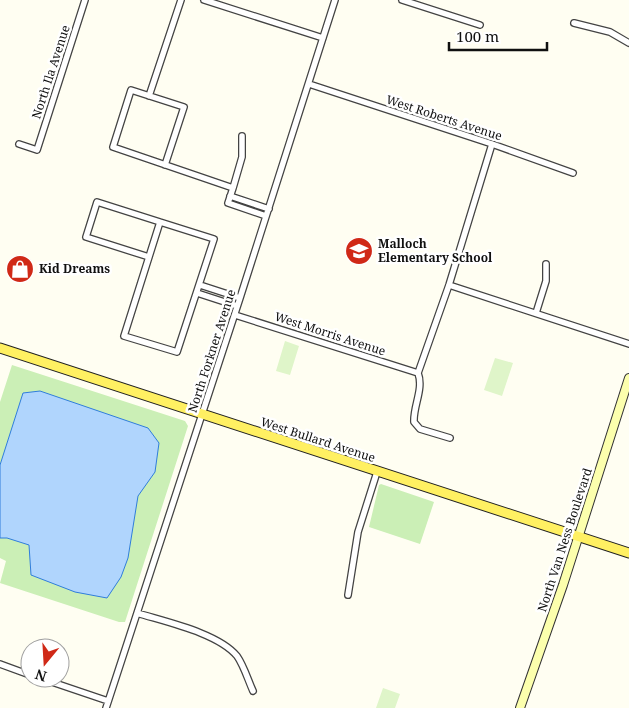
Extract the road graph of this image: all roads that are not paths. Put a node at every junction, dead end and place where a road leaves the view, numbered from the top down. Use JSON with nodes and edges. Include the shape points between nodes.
{"nodes":[{"id":1,"x":85,"y":0,"type":"edge"},
{"id":2,"x":181,"y":0,"type":"edge"},
{"id":3,"x":204,"y":0,"type":"edge"},
{"id":4,"x":335,"y":0,"type":"edge"},
{"id":5,"x":402,"y":0,"type":"edge"},
{"id":6,"x":425,"y":0,"type":"edge"},
{"id":7,"x":423,"y":7,"type":"junction"},
{"id":8,"x":574,"y":23,"type":"dead end"},
{"id":9,"x":480,"y":25,"type":"dead end"},
{"id":10,"x":323,"y":38,"type":"junction"},
{"id":11,"x":629,"y":43,"type":"edge"},
{"id":12,"x":309,"y":84,"type":"junction"},
{"id":13,"x":148,"y":96,"type":"junction"},
{"id":14,"x":242,"y":136,"type":"dead end"},
{"id":15,"x":19,"y":144,"type":"dead end"},
{"id":16,"x":492,"y":144,"type":"junction"},
{"id":17,"x":165,"y":165,"type":"junction"},
{"id":18,"x":573,"y":173,"type":"dead end"},
{"id":19,"x":233,"y":188,"type":"junction"},
{"id":20,"x":230,"y":196,"type":"junction"},
{"id":21,"x":269,"y":209,"type":"junction"},
{"id":22,"x":266,"y":216,"type":"junction"},
{"id":23,"x":160,"y":222,"type":"junction"},
{"id":24,"x":149,"y":257,"type":"junction"},
{"id":25,"x":546,"y":264,"type":"dead end"},
{"id":26,"x":200,"y":285,"type":"junction"},
{"id":27,"x":449,"y":285,"type":"junction"},
{"id":28,"x":197,"y":293,"type":"junction"},
{"id":29,"x":240,"y":298,"type":"junction"},
{"id":30,"x":237,"y":306,"type":"junction"},
{"id":31,"x":536,"y":314,"type":"junction"},
{"id":32,"x":234,"y":315,"type":"junction"},
{"id":33,"x":629,"y":344,"type":"edge"},
{"id":34,"x":0,"y":348,"type":"edge"},
{"id":35,"x":418,"y":373,"type":"junction"},
{"id":36,"x":629,"y":378,"type":"edge"},
{"id":37,"x":202,"y":415,"type":"junction"},
{"id":38,"x":450,"y":438,"type":"dead end"},
{"id":39,"x":377,"y":472,"type":"junction"},
{"id":40,"x":577,"y":536,"type":"junction"},
{"id":41,"x":629,"y":553,"type":"edge"},
{"id":42,"x":348,"y":595,"type":"dead end"},
{"id":43,"x":138,"y":613,"type":"junction"},
{"id":44,"x":0,"y":664,"type":"edge"},
{"id":45,"x":20,"y":671,"type":"edge"},
{"id":46,"x":70,"y":688,"type":"edge"},
{"id":47,"x":254,"y":691,"type":"dead end"},
{"id":48,"x":108,"y":701,"type":"junction"},
{"id":49,"x":106,"y":708,"type":"edge"},
{"id":50,"x":520,"y":708,"type":"edge"}],
"edges":[{"from":1,"to":15,"type":"street","name":"North Ila Avenue","via":[[37,150]]},
{"from":2,"to":13,"type":"street"},
{"from":3,"to":10,"type":"street"},
{"from":4,"to":10,"type":"street","name":"North Forkner Avenue"},
{"from":5,"to":7,"type":"street"},
{"from":6,"to":7,"type":"street"},
{"from":7,"to":9,"type":"street"},
{"from":8,"to":11,"type":"street","via":[[610,32]]},
{"from":10,"to":12,"type":"street","name":"North Forkner Avenue"},
{"from":12,"to":16,"type":"street","name":"West Roberts Avenue"},
{"from":12,"to":21,"type":"street","name":"North Forkner Avenue"},
{"from":13,"to":17,"type":"street","via":[[184,108]]},
{"from":13,"to":17,"type":"street","via":[[131,90],[113,147]]},
{"from":14,"to":19,"type":"street","via":[[242,157]]},
{"from":16,"to":18,"type":"street","name":"West Roberts Avenue"},
{"from":16,"to":27,"type":"street"},
{"from":17,"to":19,"type":"street"},
{"from":19,"to":20,"type":"street"},
{"from":20,"to":21,"type":"street"},
{"from":20,"to":22,"type":"street","via":[[228,203]]},
{"from":21,"to":22,"type":"street","name":"North Forkner Avenue"},
{"from":22,"to":29,"type":"street","name":"North Forkner Avenue"},
{"from":23,"to":24,"type":"street"},
{"from":23,"to":24,"type":"street","via":[[97,202],[86,237]]},
{"from":23,"to":26,"type":"street","via":[[214,239]]},
{"from":24,"to":28,"type":"street","via":[[124,336],[178,352]]},
{"from":25,"to":31,"type":"street","via":[[546,281]]},
{"from":26,"to":28,"type":"street"},
{"from":26,"to":29,"type":"street"},
{"from":27,"to":31,"type":"street"},
{"from":27,"to":35,"type":"street"},
{"from":28,"to":30,"type":"street"},
{"from":29,"to":30,"type":"street","name":"North Forkner Avenue"},
{"from":30,"to":32,"type":"street","name":"North Forkner Avenue"},
{"from":31,"to":33,"type":"street"},
{"from":32,"to":35,"type":"street","name":"West Morris Avenue"},
{"from":32,"to":37,"type":"street","name":"North Forkner Avenue"},
{"from":34,"to":37,"type":"main road","name":"West Bullard Avenue"},
{"from":35,"to":38,"type":"street","via":[[421,380],[414,422],[420,429]]},
{"from":36,"to":40,"type":"street","name":"North Van Ness Boulevard"},
{"from":37,"to":39,"type":"main road","name":"West Bullard Avenue"},
{"from":37,"to":43,"type":"street","name":"North Forkner Avenue"},
{"from":39,"to":40,"type":"main road","name":"West Bullard Avenue"},
{"from":39,"to":42,"type":"street","via":[[358,532]]},
{"from":40,"to":41,"type":"main road","name":"West Bullard Avenue"},
{"from":40,"to":50,"type":"street","name":"North Van Ness Boulevard"},
{"from":43,"to":47,"type":"street","via":[[204,634],[227,646],[237,657]]},
{"from":43,"to":48,"type":"street","name":"North Forkner Avenue"},
{"from":44,"to":45,"type":"street"},
{"from":46,"to":48,"type":"street"},
{"from":48,"to":49,"type":"street","name":"North Forkner Avenue"}]}
